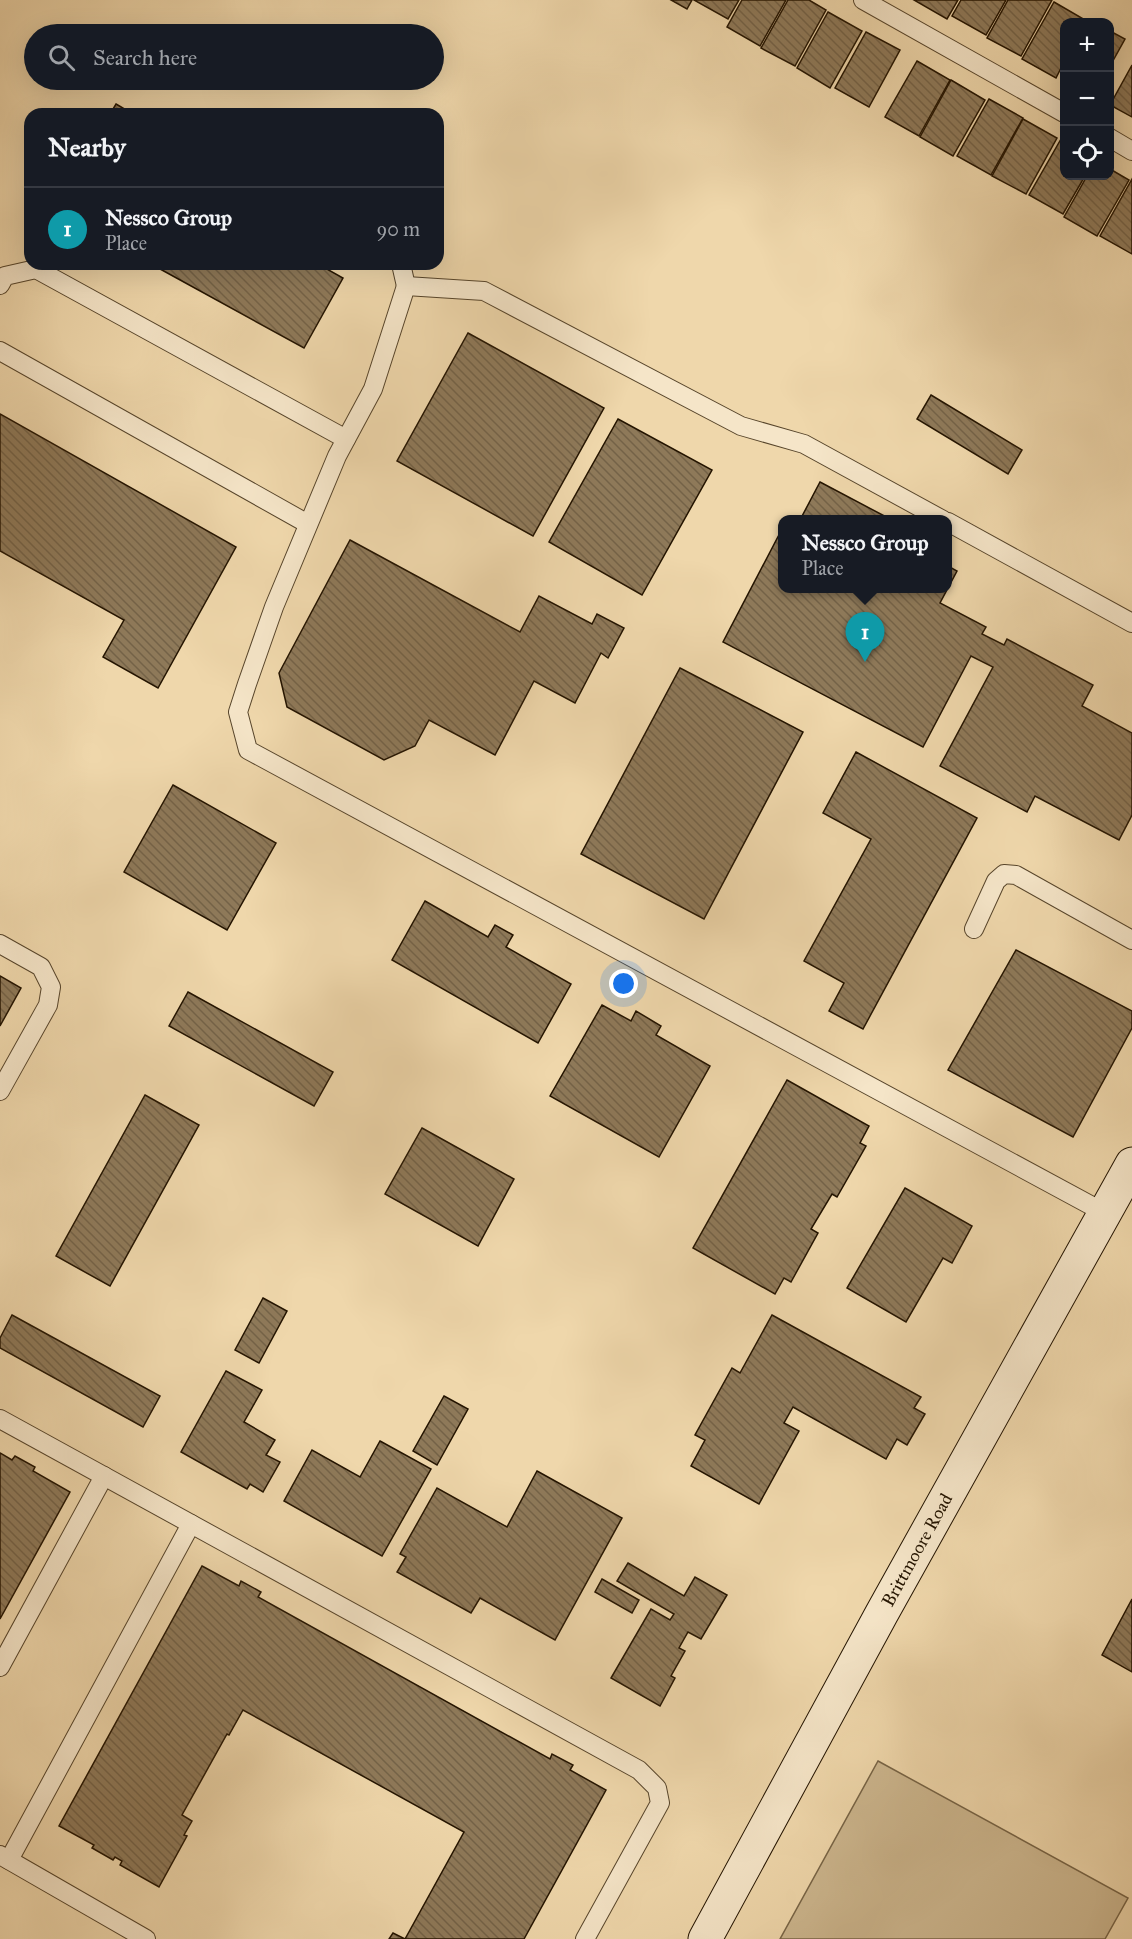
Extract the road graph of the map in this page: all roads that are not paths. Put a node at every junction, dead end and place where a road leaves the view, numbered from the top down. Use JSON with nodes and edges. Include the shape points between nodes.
{"nodes":[{"id":1,"x":862,"y":0,"type":"edge"},
{"id":2,"x":1060,"y":110,"type":"edge"},
{"id":3,"x":1114,"y":140,"type":"edge"},
{"id":4,"x":1132,"y":151,"type":"edge"},
{"id":5,"x":32,"y":270,"type":"edge"},
{"id":6,"x":38,"y":270,"type":"edge"},
{"id":7,"x":402,"y":270,"type":"edge"},
{"id":8,"x":0,"y":285,"type":"edge"},
{"id":9,"x":406,"y":286,"type":"junction"},
{"id":10,"x":0,"y":351,"type":"edge"},
{"id":11,"x":346,"y":440,"type":"junction"},
{"id":12,"x":936,"y":515,"type":"edge"},
{"id":13,"x":308,"y":524,"type":"junction"},
{"id":14,"x":952,"y":524,"type":"edge"},
{"id":15,"x":1132,"y":623,"type":"edge"},
{"id":16,"x":974,"y":929,"type":"dead end"},
{"id":17,"x":1132,"y":940,"type":"edge"},
{"id":18,"x":0,"y":944,"type":"edge"},
{"id":19,"x":0,"y":1091,"type":"edge"},
{"id":20,"x":1132,"y":1164,"type":"edge"},
{"id":21,"x":1105,"y":1213,"type":"junction"},
{"id":22,"x":0,"y":1419,"type":"edge"},
{"id":23,"x":104,"y":1476,"type":"junction"},
{"id":24,"x":191,"y":1524,"type":"junction"},
{"id":25,"x":0,"y":1666,"type":"edge"},
{"id":26,"x":4,"y":1857,"type":"edge"},
{"id":27,"x":146,"y":1939,"type":"edge"},
{"id":28,"x":585,"y":1939,"type":"edge"},
{"id":29,"x":705,"y":1939,"type":"edge"}],
"edges":[{"from":1,"to":2,"type":"lane"},
{"from":3,"to":4,"type":"lane"},
{"from":5,"to":8,"type":"lane","via":[[5,276]]},
{"from":6,"to":11,"type":"lane"},
{"from":7,"to":9,"type":"lane"},
{"from":9,"to":11,"type":"lane","via":[[373,389]]},
{"from":9,"to":12,"type":"lane","via":[[484,291],[741,426],[804,444]]},
{"from":10,"to":13,"type":"lane"},
{"from":11,"to":13,"type":"lane"},
{"from":13,"to":21,"type":"lane","via":[[238,712],[248,750]]},
{"from":14,"to":15,"type":"lane"},
{"from":16,"to":17,"type":"lane","via":[[996,881],[1004,874],[1016,875]]},
{"from":18,"to":19,"type":"lane","via":[[41,967],[51,987],[48,1005]]},
{"from":20,"to":21,"type":"main road","name":"Brittmoore Road"},
{"from":21,"to":29,"type":"main road","name":"Brittmoore Road"},
{"from":22,"to":23,"type":"lane"},
{"from":23,"to":24,"type":"lane"},
{"from":23,"to":25,"type":"lane"},
{"from":24,"to":26,"type":"lane"},
{"from":24,"to":28,"type":"lane","via":[[639,1770],[657,1788],[660,1803]]},
{"from":26,"to":27,"type":"lane"}]}
